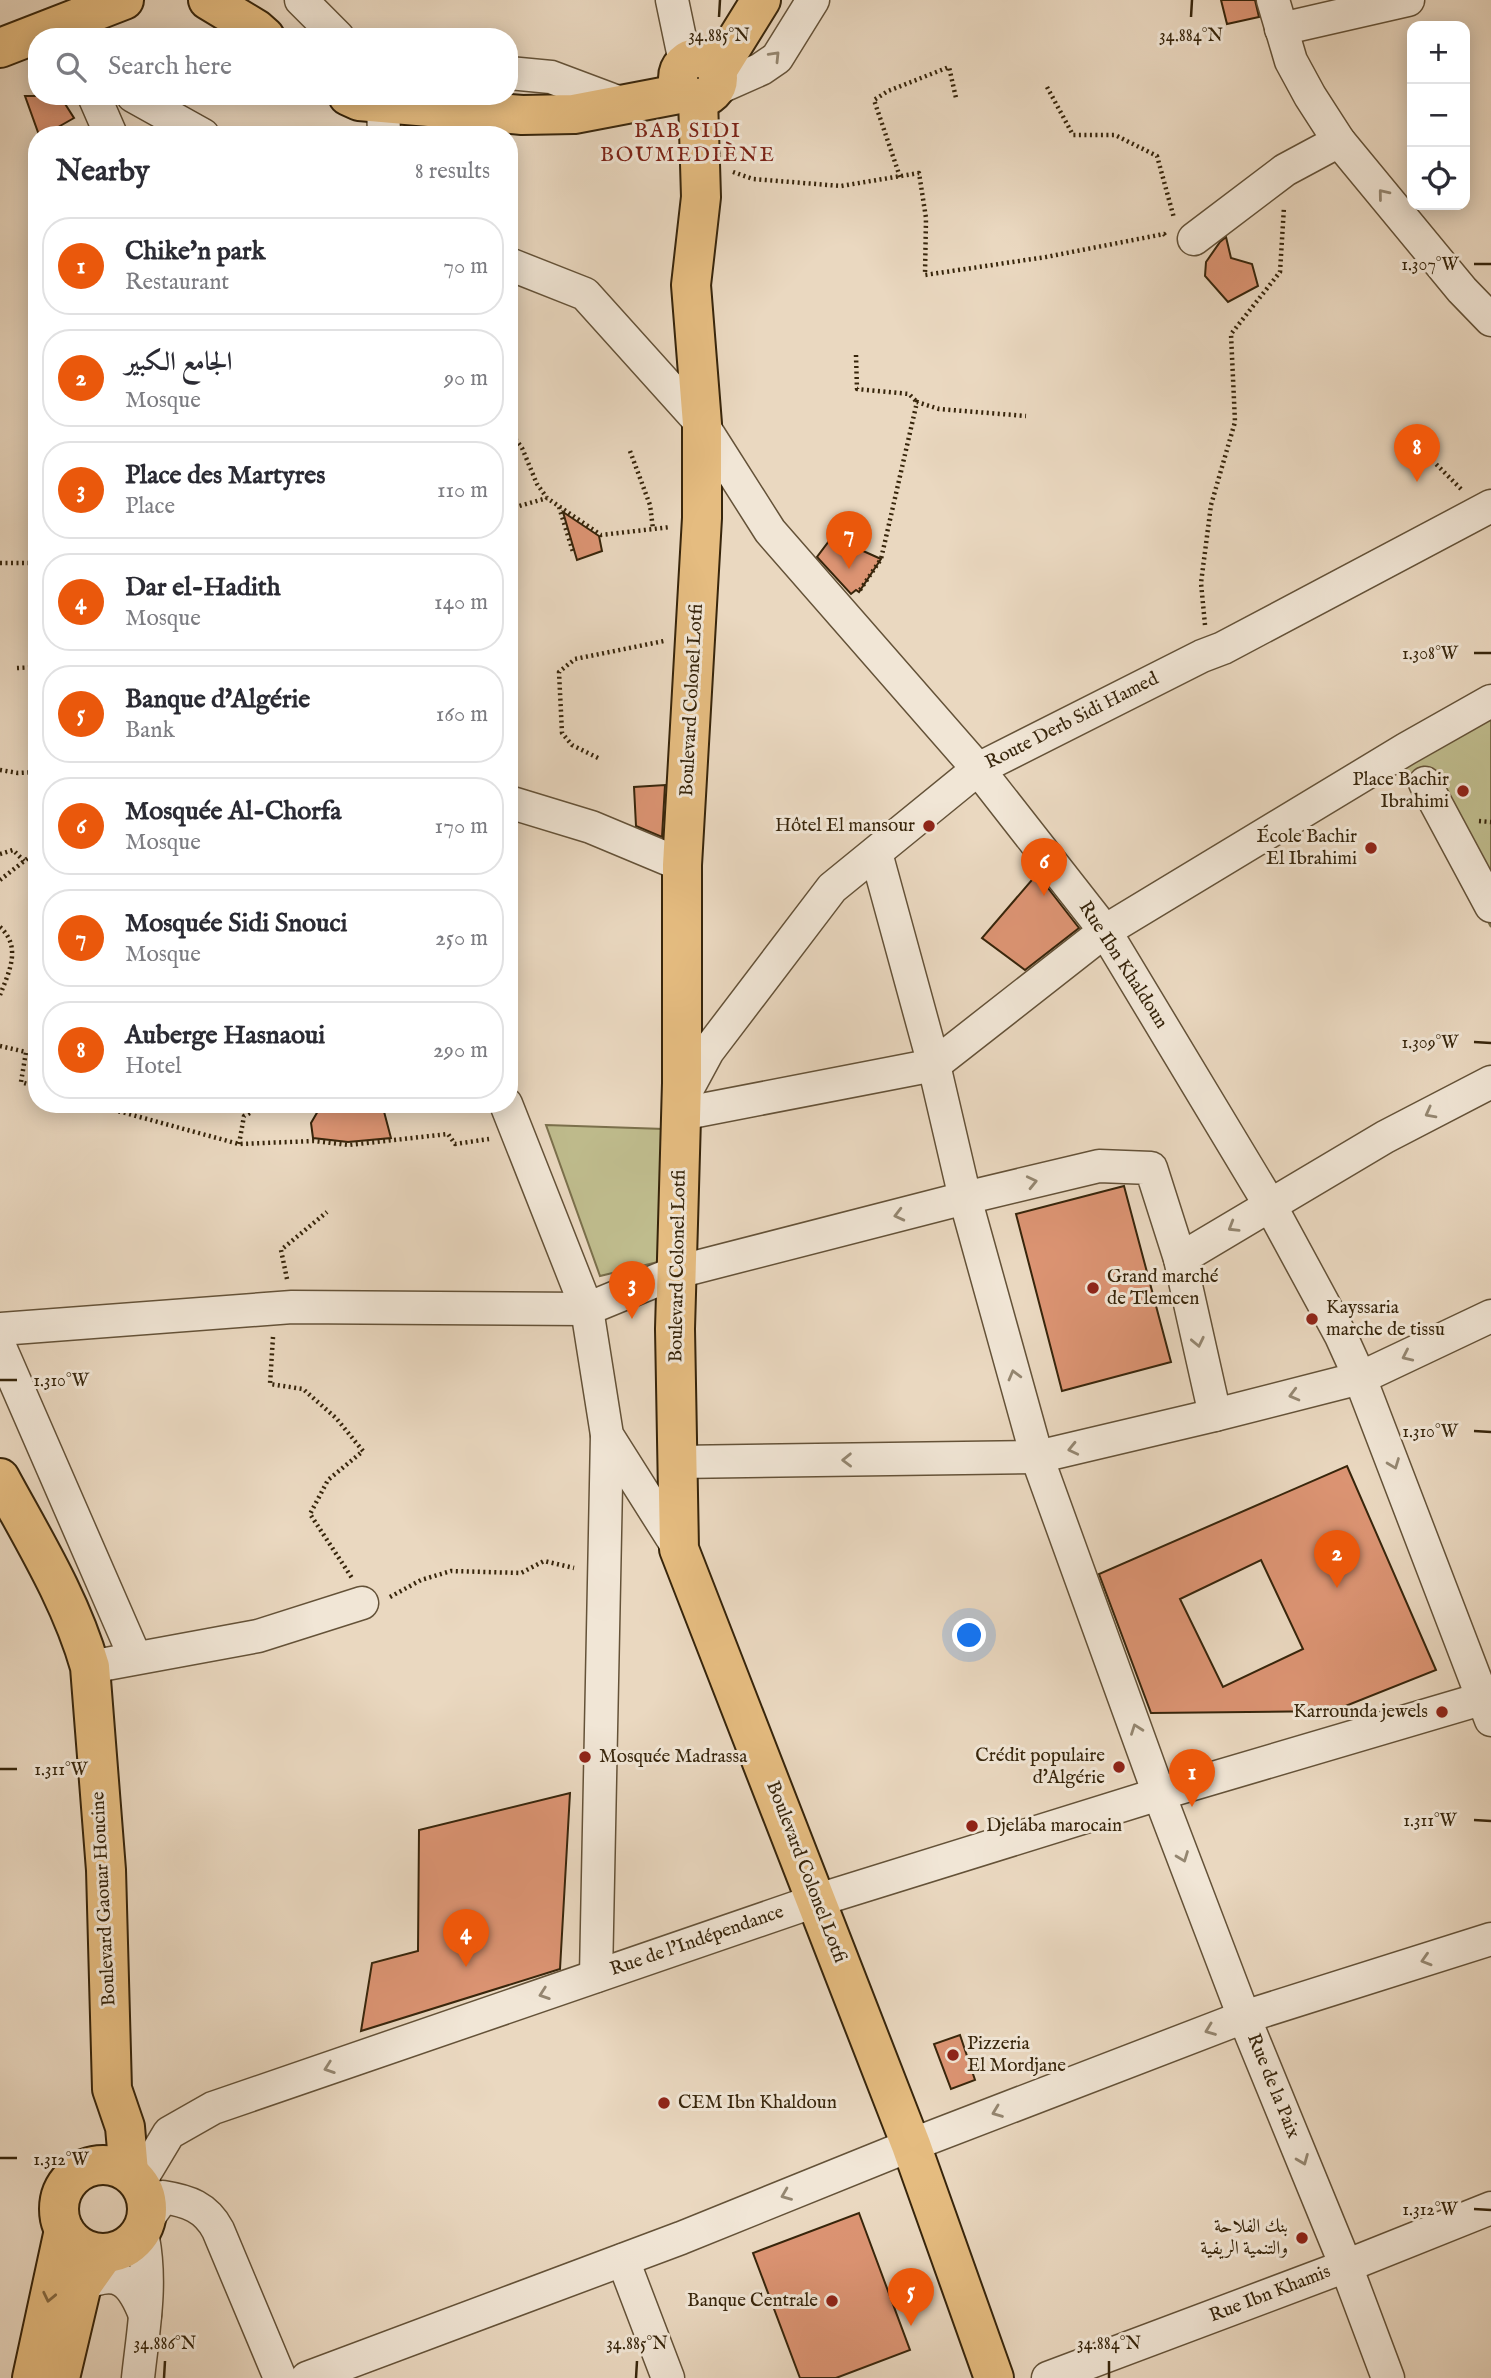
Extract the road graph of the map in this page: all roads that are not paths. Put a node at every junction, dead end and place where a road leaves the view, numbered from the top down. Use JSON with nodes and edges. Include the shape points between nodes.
{"nodes":[{"id":1,"x":124,"y":0,"type":"edge"},
{"id":2,"x":208,"y":0,"type":"edge"},
{"id":3,"x":301,"y":0,"type":"edge"},
{"id":4,"x":672,"y":0,"type":"edge"},
{"id":5,"x":731,"y":0,"type":"edge"},
{"id":6,"x":761,"y":0,"type":"edge"},
{"id":7,"x":813,"y":0,"type":"edge"},
{"id":8,"x":1408,"y":0,"type":"edge"},
{"id":9,"x":1277,"y":14,"type":"edge"},
{"id":10,"x":68,"y":28,"type":"edge"},
{"id":11,"x":254,"y":28,"type":"edge"},
{"id":12,"x":329,"y":28,"type":"edge"},
{"id":13,"x":28,"y":40,"type":"edge"},
{"id":14,"x":0,"y":48,"type":"edge"},
{"id":15,"x":518,"y":74,"type":"edge"},
{"id":16,"x":700,"y":78,"type":"junction"},
{"id":17,"x":623,"y":104,"type":"junction"},
{"id":18,"x":98,"y":105,"type":"edge"},
{"id":19,"x":149,"y":105,"type":"edge"},
{"id":20,"x":372,"y":111,"type":"edge"},
{"id":21,"x":107,"y":126,"type":"edge"},
{"id":22,"x":187,"y":126,"type":"edge"},
{"id":23,"x":1339,"y":141,"type":"junction"},
{"id":24,"x":1188,"y":242,"type":"road end"},
{"id":25,"x":518,"y":268,"type":"edge"},
{"id":26,"x":1491,"y":320,"type":"edge"},
{"id":27,"x":702,"y":424,"type":"junction"},
{"id":28,"x":1485,"y":508,"type":"edge"},
{"id":29,"x":1491,"y":701,"type":"edge"},
{"id":30,"x":978,"y":769,"type":"junction"},
{"id":31,"x":1425,"y":783,"type":"dead end"},
{"id":32,"x":518,"y":805,"type":"edge"},
{"id":33,"x":876,"y":853,"type":"junction"},
{"id":34,"x":682,"y":865,"type":"junction"},
{"id":35,"x":1491,"y":906,"type":"edge"},
{"id":36,"x":1105,"y":931,"type":"junction"},
{"id":37,"x":934,"y":1065,"type":"junction"},
{"id":38,"x":1491,"y":1082,"type":"edge"},
{"id":39,"x":681,"y":1107,"type":"junction"},
{"id":40,"x":511,"y":1116,"type":"edge"},
{"id":41,"x":965,"y":1198,"type":"junction"},
{"id":42,"x":1270,"y":1205,"type":"junction"},
{"id":43,"x":1180,"y":1259,"type":"junction"},
{"id":44,"x":677,"y":1272,"type":"junction"},
{"id":45,"x":587,"y":1309,"type":"junction"},
{"id":46,"x":1491,"y":1316,"type":"edge"},
{"id":47,"x":0,"y":1329,"type":"edge"},
{"id":48,"x":0,"y":1346,"type":"edge"},
{"id":49,"x":1360,"y":1378,"type":"junction"},
{"id":50,"x":1215,"y":1415,"type":"junction"},
{"id":51,"x":607,"y":1435,"type":"junction"},
{"id":52,"x":1037,"y":1457,"type":"junction"},
{"id":53,"x":677,"y":1462,"type":"junction"},
{"id":54,"x":0,"y":1478,"type":"edge"},
{"id":55,"x":679,"y":1549,"type":"junction"},
{"id":56,"x":365,"y":1602,"type":"road end"},
{"id":57,"x":135,"y":1657,"type":"junction"},
{"id":58,"x":90,"y":1667,"type":"junction"},
{"id":59,"x":1488,"y":1704,"type":"edge"},
{"id":60,"x":1159,"y":1794,"type":"junction"},
{"id":61,"x":818,"y":1900,"type":"junction"},
{"id":62,"x":1491,"y":1939,"type":"edge"},
{"id":63,"x":596,"y":1976,"type":"junction"},
{"id":64,"x":1244,"y":2017,"type":"junction"},
{"id":65,"x":111,"y":2089,"type":"junction"},
{"id":66,"x":911,"y":2144,"type":"junction"},
{"id":67,"x":86,"y":2168,"type":"junction"},
{"id":68,"x":134,"y":2178,"type":"junction"},
{"id":69,"x":1491,"y":2207,"type":"edge"},
{"id":70,"x":64,"y":2230,"type":"junction"},
{"id":71,"x":129,"y":2238,"type":"junction"},
{"id":72,"x":623,"y":2260,"type":"junction"},
{"id":73,"x":1346,"y":2266,"type":"junction"},
{"id":74,"x":82,"y":2285,"type":"junction"},
{"id":75,"x":145,"y":2315,"type":"junction"},
{"id":76,"x":32,"y":2378,"type":"edge"},
{"id":77,"x":60,"y":2378,"type":"edge"},
{"id":78,"x":138,"y":2378,"type":"edge"},
{"id":79,"x":280,"y":2378,"type":"edge"},
{"id":80,"x":307,"y":2378,"type":"edge"},
{"id":81,"x":668,"y":2378,"type":"edge"},
{"id":82,"x":993,"y":2378,"type":"edge"},
{"id":83,"x":1048,"y":2378,"type":"edge"},
{"id":84,"x":1388,"y":2378,"type":"edge"}],
"edges":[{"from":1,"to":10,"type":"main road"},
{"from":2,"to":11,"type":"main road"},
{"from":3,"to":12,"type":"street"},
{"from":4,"to":16,"type":"street"},
{"from":5,"to":16,"type":"main road"},
{"from":6,"to":16,"type":"main road"},
{"from":16,"to":7,"type":"street","one_way":true,"via":[[761,69],[776,58]]},
{"from":8,"to":9,"type":"street"},
{"from":9,"to":23,"type":"street","via":[[1291,61]]},
{"from":13,"to":14,"type":"main road"},
{"from":15,"to":17,"type":"street","via":[[551,76]]},
{"from":16,"to":17,"type":"main road"},
{"from":16,"to":27,"type":"main road","name":"Boulevard Colonel Lotfi","via":[[701,197],[691,285]]},
{"from":17,"to":20,"type":"main road","via":[[574,114]]},
{"from":18,"to":21,"type":"street"},
{"from":19,"to":22,"type":"street"},
{"from":23,"to":24,"type":"street","via":[[1284,170]]},
{"from":26,"to":23,"type":"street","one_way":true},
{"from":25,"to":27,"type":"street","name":"Rue Ibn Khaldoun","via":[[585,294]]},
{"from":27,"to":30,"type":"street","name":"Rue Ibn Khaldoun","via":[[770,531]]},
{"from":27,"to":34,"type":"main road","name":"Boulevard Colonel Lotfi","via":[[702,518]]},
{"from":28,"to":30,"type":"street","name":"Route Derb Sidi Hamed","via":[[1223,648]]},
{"from":29,"to":36,"type":"street"},
{"from":30,"to":33,"type":"street","name":"Route Derb Sidi Hamed"},
{"from":30,"to":36,"type":"street","name":"Rue Ibn Khaldoun"},
{"from":31,"to":35,"type":"street"},
{"from":32,"to":34,"type":"street","via":[[592,827]]},
{"from":33,"to":37,"type":"street","name":"Rue de la Paix"},
{"from":33,"to":39,"type":"street","name":"Route Derb Sidi Hamed","via":[[832,888],[708,1051]]},
{"from":34,"to":39,"type":"main road","name":"Boulevard Colonel Lotfi"},
{"from":36,"to":37,"type":"street"},
{"from":36,"to":42,"type":"street","name":"Rue Ibn Khaldoun"},
{"from":37,"to":39,"type":"street"},
{"from":37,"to":41,"type":"street","name":"Rue de la Paix"},
{"from":38,"to":42,"type":"street","one_way":true},
{"from":39,"to":44,"type":"main road","name":"Boulevard Colonel Lotfi"},
{"from":40,"to":45,"type":"street"},
{"from":41,"to":43,"type":"street","one_way":true,"via":[[1099,1166],[1151,1168]]},
{"from":41,"to":44,"type":"street","one_way":true},
{"from":52,"to":41,"type":"street","name":"Rue de la Paix","one_way":true},
{"from":42,"to":43,"type":"street","one_way":true},
{"from":42,"to":49,"type":"street","name":"Rue Ibn Khaldoun"},
{"from":43,"to":50,"type":"street","one_way":true},
{"from":44,"to":45,"type":"street"},
{"from":44,"to":53,"type":"main road","name":"Boulevard Colonel Lotfi"},
{"from":45,"to":47,"type":"street","via":[[283,1308]]},
{"from":45,"to":51,"type":"street"},
{"from":46,"to":49,"type":"street","one_way":true},
{"from":48,"to":57,"type":"street"},
{"from":49,"to":50,"type":"street","one_way":true},
{"from":49,"to":59,"type":"street","name":"Rue Ibn Khaldoun","one_way":true},
{"from":50,"to":52,"type":"street","one_way":true},
{"from":51,"to":55,"type":"street"},
{"from":51,"to":63,"type":"street"},
{"from":52,"to":53,"type":"street","one_way":true},
{"from":60,"to":52,"type":"street","name":"Rue de la Paix","one_way":true},
{"from":53,"to":55,"type":"main road","name":"Boulevard Colonel Lotfi"},
{"from":54,"to":58,"type":"main road","name":"Boulevard Gaouar Houcine","via":[[47,1564]]},
{"from":55,"to":61,"type":"main road","name":"Boulevard Colonel Lotfi"},
{"from":56,"to":57,"type":"street","via":[[258,1636]]},
{"from":57,"to":58,"type":"street"},
{"from":58,"to":65,"type":"main road","name":"Boulevard Gaouar Houcine","via":[[106,1870]]},
{"from":59,"to":60,"type":"street","name":"Rue de l'Indépendance"},
{"from":60,"to":61,"type":"street","name":"Rue de l'Indépendance"},
{"from":60,"to":64,"type":"street","name":"Rue de la Paix","one_way":true},
{"from":61,"to":63,"type":"street","name":"Rue de l'Indépendance"},
{"from":61,"to":66,"type":"main road","name":"Boulevard Colonel Lotfi"},
{"from":62,"to":64,"type":"street","one_way":true},
{"from":63,"to":68,"type":"street","name":"Rue de l'Indépendance","one_way":true,"via":[[213,2108],[169,2133]]},
{"from":64,"to":66,"type":"street","one_way":true},
{"from":64,"to":73,"type":"street","name":"Rue de la Paix","one_way":true},
{"from":65,"to":67,"type":"main road"},
{"from":65,"to":68,"type":"main road","via":[[125,2127]]},
{"from":66,"to":72,"type":"street","one_way":true},
{"from":66,"to":82,"type":"main road","name":"Boulevard Colonel Lotfi"},
{"from":67,"to":68,"type":"main road","via":[[116,2166]]},
{"from":67,"to":70,"type":"main road","via":[[75,2174],[61,2194],[58,2206]]},
{"from":68,"to":71,"type":"main road","via":[[147,2202]]},
{"from":69,"to":73,"type":"street","name":"Rue Ibn Khamis"},
{"from":70,"to":71,"type":"main road","via":[[80,2247]]},
{"from":70,"to":76,"type":"main road","one_way":true},
{"from":71,"to":74,"type":"main road"},
{"from":71,"to":75,"type":"street","via":[[143,2238]]},
{"from":71,"to":79,"type":"street","via":[[163,2197],[191,2203],[207,2214],[218,2230]]},
{"from":72,"to":80,"type":"street"},
{"from":72,"to":81,"type":"street"},
{"from":73,"to":83,"type":"street","name":"Rue Ibn Khamis"},
{"from":73,"to":84,"type":"street","name":"Rue de la Paix"},
{"from":74,"to":75,"type":"street","via":[[113,2277],[127,2283]]},
{"from":74,"to":77,"type":"main road"},
{"from":75,"to":78,"type":"street"}]}
